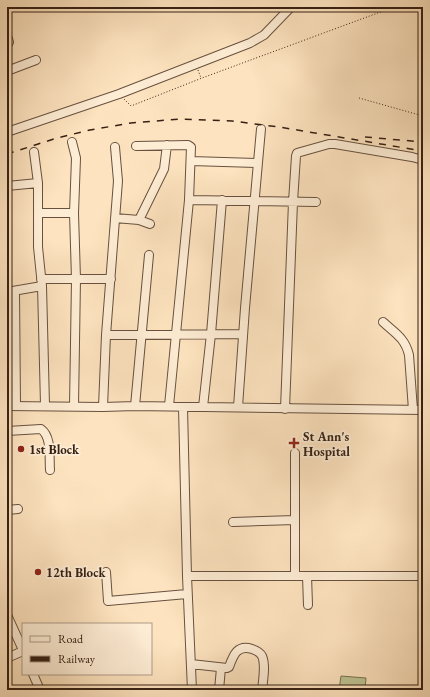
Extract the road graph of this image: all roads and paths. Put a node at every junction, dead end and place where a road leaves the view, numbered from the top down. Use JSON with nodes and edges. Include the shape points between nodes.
{"nodes":[{"id":1,"x":291,"y":7,"type":"edge"},
{"id":2,"x":394,"y":7,"type":"edge"},
{"id":3,"x":7,"y":36,"type":"edge"},
{"id":4,"x":7,"y":45,"type":"edge"},
{"id":5,"x":36,"y":60,"type":"dead end"},
{"id":6,"x":196,"y":65,"type":"junction"},
{"id":7,"x":7,"y":72,"type":"edge"},
{"id":8,"x":202,"y":78,"type":"junction"},
{"id":9,"x":119,"y":94,"type":"junction"},
{"id":10,"x":359,"y":98,"type":"dead end"},
{"id":11,"x":423,"y":116,"type":"edge"},
{"id":12,"x":262,"y":128,"type":"dead end"},
{"id":13,"x":7,"y":132,"type":"edge"},
{"id":14,"x":72,"y":142,"type":"dead end"},
{"id":15,"x":167,"y":145,"type":"junction"},
{"id":16,"x":136,"y":146,"type":"dead end"},
{"id":17,"x":115,"y":147,"type":"dead end"},
{"id":18,"x":34,"y":152,"type":"dead end"},
{"id":19,"x":423,"y":160,"type":"edge"},
{"id":20,"x":191,"y":161,"type":"junction"},
{"id":21,"x":258,"y":163,"type":"junction"},
{"id":22,"x":38,"y":183,"type":"junction"},
{"id":23,"x":7,"y":186,"type":"edge"},
{"id":24,"x":188,"y":200,"type":"junction"},
{"id":25,"x":222,"y":200,"type":"junction"},
{"id":26,"x":255,"y":201,"type":"junction"},
{"id":27,"x":293,"y":202,"type":"junction"},
{"id":28,"x":316,"y":202,"type":"dead end"},
{"id":29,"x":38,"y":213,"type":"junction"},
{"id":30,"x":74,"y":214,"type":"junction"},
{"id":31,"x":115,"y":218,"type":"junction"},
{"id":32,"x":139,"y":220,"type":"junction"},
{"id":33,"x":150,"y":224,"type":"dead end"},
{"id":34,"x":149,"y":255,"type":"dead end"},
{"id":35,"x":76,"y":279,"type":"junction"},
{"id":36,"x":111,"y":279,"type":"junction"},
{"id":37,"x":42,"y":282,"type":"junction"},
{"id":38,"x":11,"y":291,"type":"edge"},
{"id":39,"x":383,"y":322,"type":"dead end"},
{"id":40,"x":175,"y":334,"type":"junction"},
{"id":41,"x":211,"y":334,"type":"junction"},
{"id":42,"x":243,"y":334,"type":"junction"},
{"id":43,"x":106,"y":335,"type":"junction"},
{"id":44,"x":142,"y":335,"type":"junction"},
{"id":45,"x":45,"y":405,"type":"junction"},
{"id":46,"x":7,"y":406,"type":"edge"},
{"id":47,"x":16,"y":406,"type":"junction"},
{"id":48,"x":74,"y":406,"type":"junction"},
{"id":49,"x":136,"y":406,"type":"junction"},
{"id":50,"x":169,"y":406,"type":"junction"},
{"id":51,"x":103,"y":407,"type":"junction"},
{"id":52,"x":183,"y":407,"type":"junction"},
{"id":53,"x":203,"y":407,"type":"junction"},
{"id":54,"x":238,"y":407,"type":"junction"},
{"id":55,"x":284,"y":409,"type":"junction"},
{"id":56,"x":413,"y":410,"type":"junction"},
{"id":57,"x":423,"y":410,"type":"edge"},
{"id":58,"x":7,"y":431,"type":"edge"},
{"id":59,"x":295,"y":453,"type":"dead end"},
{"id":60,"x":50,"y":470,"type":"dead end"},
{"id":61,"x":18,"y":509,"type":"dead end"},
{"id":62,"x":7,"y":510,"type":"edge"},
{"id":63,"x":295,"y":520,"type":"junction"},
{"id":64,"x":233,"y":522,"type":"dead end"},
{"id":65,"x":106,"y":572,"type":"dead end"},
{"id":66,"x":187,"y":576,"type":"junction"},
{"id":67,"x":295,"y":576,"type":"junction"},
{"id":68,"x":308,"y":576,"type":"junction"},
{"id":69,"x":423,"y":576,"type":"edge"},
{"id":70,"x":187,"y":594,"type":"junction"},
{"id":71,"x":308,"y":605,"type":"dead end"},
{"id":72,"x":7,"y":615,"type":"edge"},
{"id":73,"x":22,"y":649,"type":"edge"},
{"id":74,"x":22,"y":651,"type":"edge"},
{"id":75,"x":7,"y":658,"type":"edge"},
{"id":76,"x":191,"y":664,"type":"junction"},
{"id":77,"x":221,"y":668,"type":"junction"},
{"id":78,"x":33,"y":675,"type":"edge"},
{"id":79,"x":40,"y":690,"type":"edge"},
{"id":80,"x":192,"y":690,"type":"edge"},
{"id":81,"x":219,"y":690,"type":"edge"},
{"id":82,"x":262,"y":690,"type":"edge"}],
"edges":[{"from":1,"to":6,"type":"street","via":[[257,39]]},
{"from":2,"to":8,"type":"path"},
{"from":3,"to":4,"type":"street"},
{"from":5,"to":7,"type":"street"},
{"from":6,"to":8,"type":"path"},
{"from":6,"to":9,"type":"street"},
{"from":8,"to":9,"type":"path","via":[[131,106]]},
{"from":9,"to":13,"type":"street"},
{"from":10,"to":11,"type":"path"},
{"from":12,"to":21,"type":"street"},
{"from":14,"to":30,"type":"street","via":[[76,158]]},
{"from":15,"to":16,"type":"street"},
{"from":15,"to":20,"type":"street","via":[[190,146]]},
{"from":15,"to":32,"type":"street","via":[[164,169]]},
{"from":17,"to":31,"type":"street","via":[[119,174]]},
{"from":18,"to":22,"type":"street"},
{"from":19,"to":27,"type":"street","via":[[335,144],[302,152],[296,156]]},
{"from":20,"to":21,"type":"street"},
{"from":20,"to":24,"type":"street"},
{"from":21,"to":26,"type":"street"},
{"from":22,"to":23,"type":"street"},
{"from":22,"to":29,"type":"street"},
{"from":24,"to":25,"type":"street"},
{"from":24,"to":40,"type":"street"},
{"from":25,"to":26,"type":"street"},
{"from":25,"to":41,"type":"street"},
{"from":26,"to":27,"type":"street"},
{"from":26,"to":42,"type":"street"},
{"from":27,"to":28,"type":"street"},
{"from":27,"to":55,"type":"street"},
{"from":29,"to":30,"type":"street"},
{"from":29,"to":37,"type":"street"},
{"from":30,"to":35,"type":"street"},
{"from":31,"to":32,"type":"street"},
{"from":31,"to":36,"type":"street"},
{"from":32,"to":33,"type":"street"},
{"from":34,"to":44,"type":"street"},
{"from":35,"to":36,"type":"street"},
{"from":35,"to":37,"type":"street"},
{"from":35,"to":48,"type":"street"},
{"from":36,"to":43,"type":"street"},
{"from":37,"to":38,"type":"street"},
{"from":37,"to":45,"type":"street"},
{"from":38,"to":47,"type":"street"},
{"from":39,"to":56,"type":"street","via":[[402,338],[407,348]]},
{"from":40,"to":41,"type":"street"},
{"from":40,"to":44,"type":"street"},
{"from":40,"to":50,"type":"street"},
{"from":41,"to":42,"type":"street"},
{"from":41,"to":53,"type":"street"},
{"from":42,"to":54,"type":"street"},
{"from":43,"to":44,"type":"street"},
{"from":43,"to":51,"type":"street"},
{"from":44,"to":49,"type":"street"},
{"from":45,"to":47,"type":"street"},
{"from":45,"to":48,"type":"street"},
{"from":46,"to":47,"type":"street"},
{"from":48,"to":51,"type":"street"},
{"from":49,"to":50,"type":"street"},
{"from":49,"to":51,"type":"street"},
{"from":50,"to":52,"type":"street"},
{"from":52,"to":53,"type":"street"},
{"from":52,"to":66,"type":"street"},
{"from":53,"to":54,"type":"street"},
{"from":54,"to":55,"type":"street"},
{"from":55,"to":56,"type":"street"},
{"from":56,"to":57,"type":"street"},
{"from":58,"to":60,"type":"street","via":[[41,429],[45,432],[48,437]]},
{"from":59,"to":63,"type":"street"},
{"from":61,"to":62,"type":"street"},
{"from":63,"to":64,"type":"street"},
{"from":63,"to":67,"type":"street"},
{"from":65,"to":70,"type":"street","via":[[108,601]]},
{"from":66,"to":67,"type":"street"},
{"from":66,"to":70,"type":"street"},
{"from":67,"to":68,"type":"street"},
{"from":68,"to":69,"type":"street"},
{"from":68,"to":71,"type":"street"},
{"from":70,"to":76,"type":"street"},
{"from":72,"to":73,"type":"street"},
{"from":74,"to":75,"type":"street"},
{"from":76,"to":77,"type":"street"},
{"from":76,"to":80,"type":"street"},
{"from":77,"to":81,"type":"street"},
{"from":77,"to":82,"type":"street","via":[[229,667],[232,656],[239,649],[245,647],[257,650],[262,655]]},
{"from":78,"to":79,"type":"street"}]}
